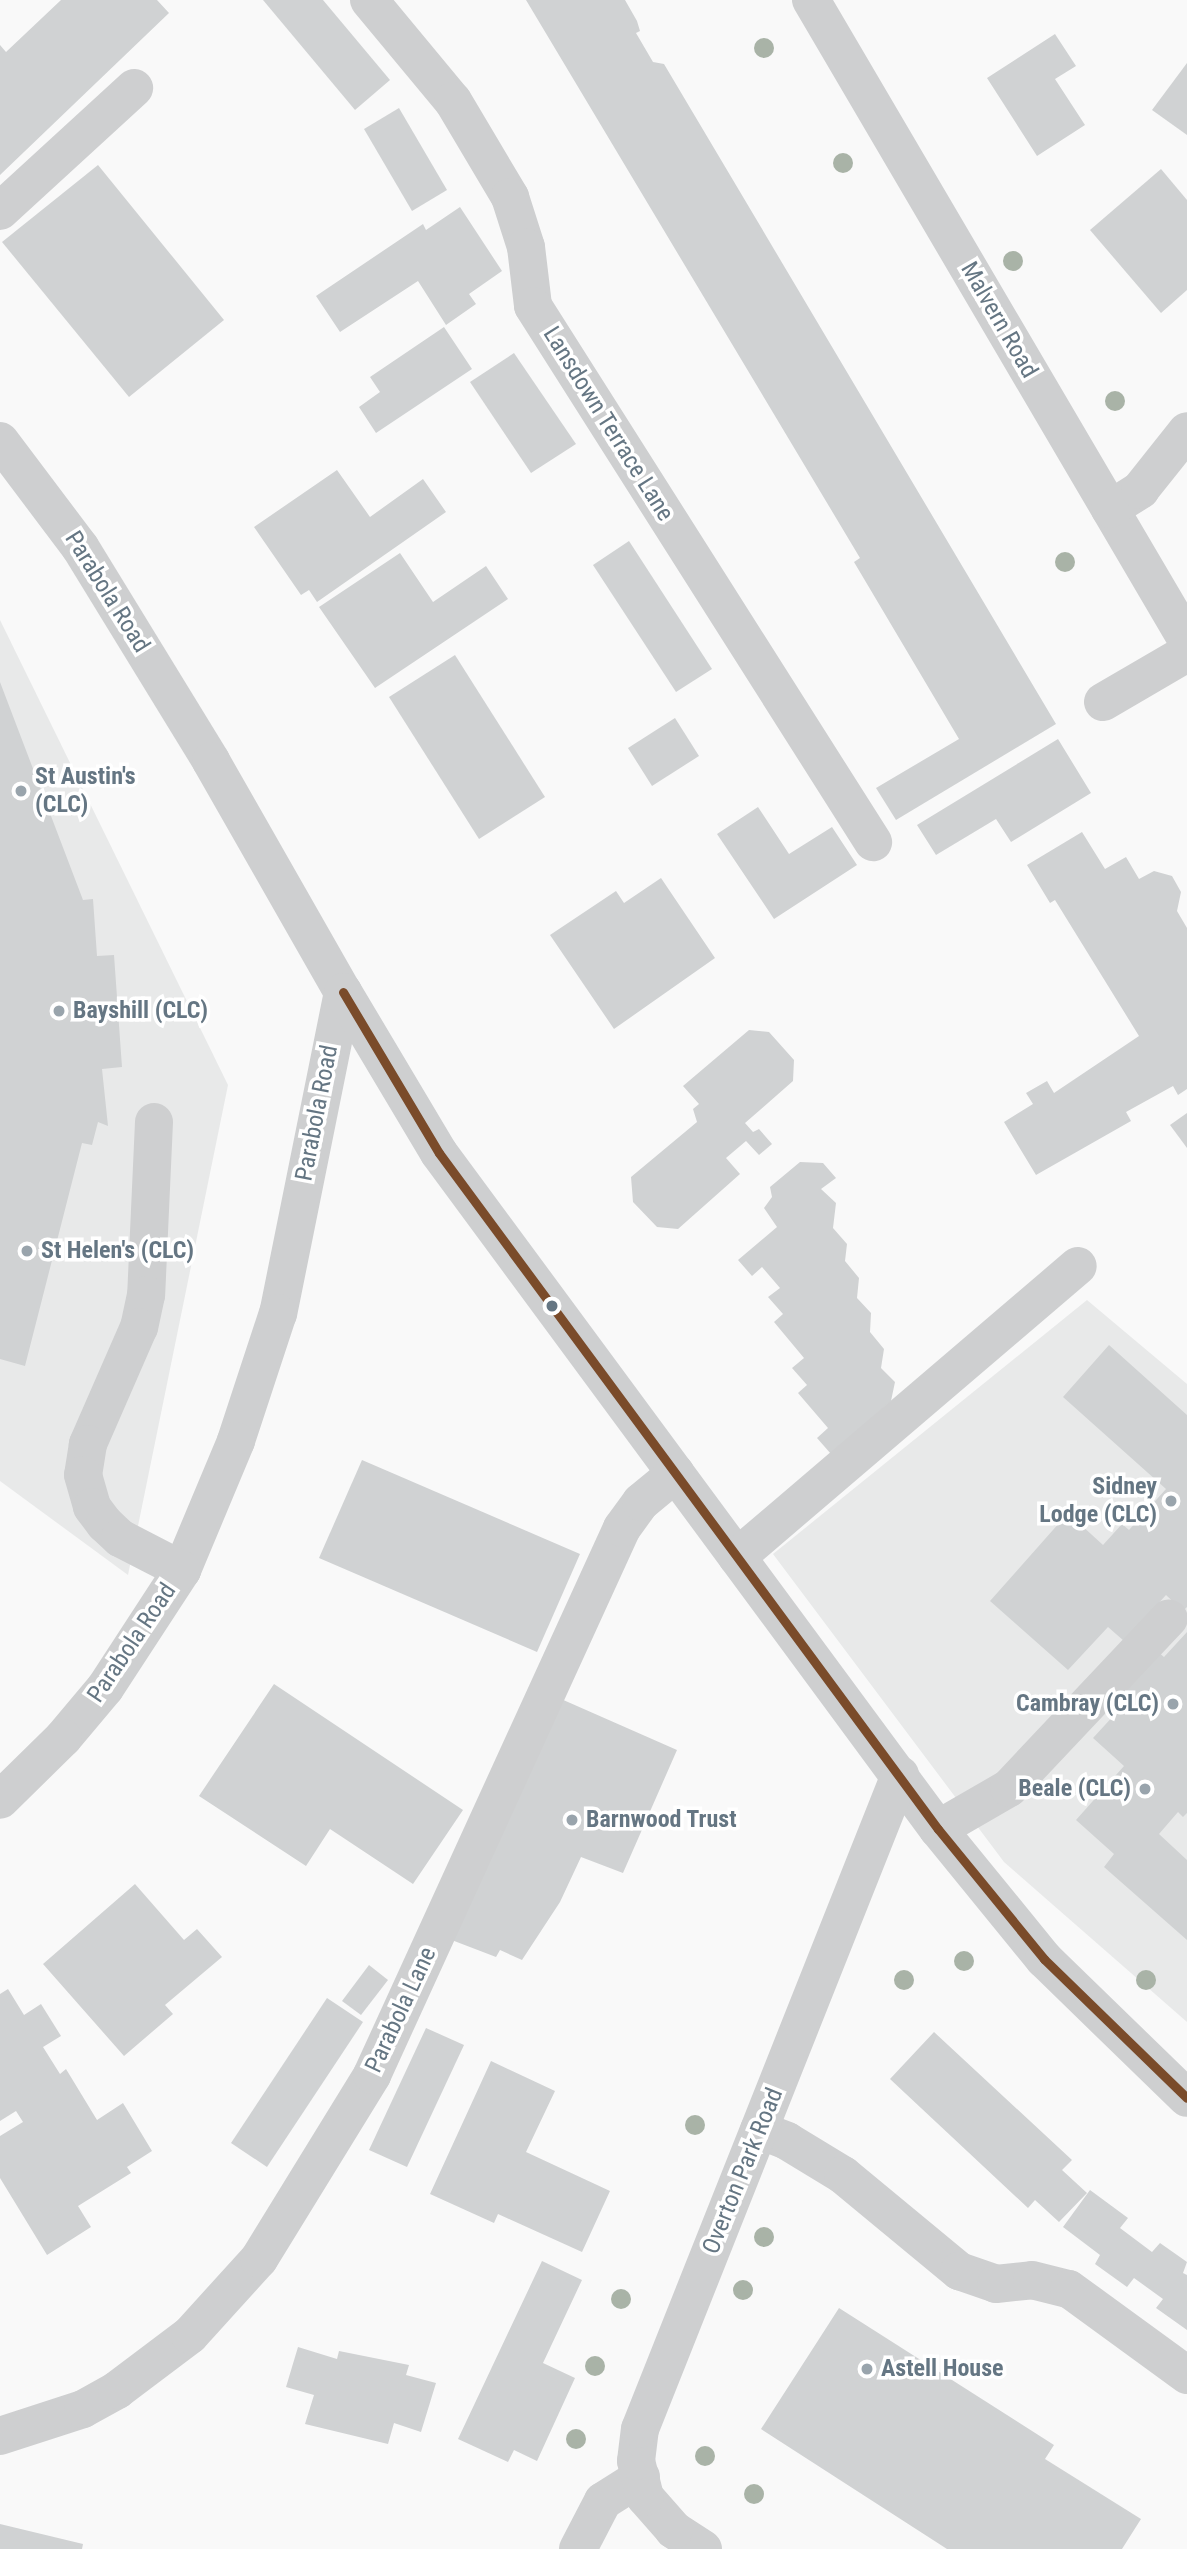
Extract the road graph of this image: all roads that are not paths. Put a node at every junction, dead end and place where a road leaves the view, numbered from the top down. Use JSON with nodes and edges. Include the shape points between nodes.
{"nodes":[{"id":1,"x":369,"y":0,"type":"edge"},
{"id":2,"x":811,"y":0,"type":"edge"},
{"id":3,"x":134,"y":88,"type":"dead end"},
{"id":4,"x":0,"y":211,"type":"edge"},
{"id":5,"x":1187,"y":431,"type":"edge"},
{"id":6,"x":0,"y":441,"type":"edge"},
{"id":7,"x":1110,"y":509,"type":"junction"},
{"id":8,"x":1187,"y":640,"type":"edge"},
{"id":9,"x":1187,"y":653,"type":"edge"},
{"id":10,"x":1103,"y":702,"type":"dead end"},
{"id":11,"x":873,"y":842,"type":"dead end"},
{"id":12,"x":343,"y":992,"type":"junction"},
{"id":13,"x":154,"y":1122,"type":"dead end"},
{"id":14,"x":1078,"y":1266,"type":"dead end"},
{"id":15,"x":676,"y":1473,"type":"junction"},
{"id":16,"x":737,"y":1556,"type":"junction"},
{"id":17,"x":182,"y":1570,"type":"junction"},
{"id":18,"x":1169,"y":1618,"type":"dead end"},
{"id":19,"x":900,"y":1775,"type":"junction"},
{"id":20,"x":0,"y":1801,"type":"edge"},
{"id":21,"x":938,"y":1829,"type":"junction"},
{"id":22,"x":1187,"y":2098,"type":"edge"},
{"id":23,"x":759,"y":2130,"type":"junction"},
{"id":24,"x":1187,"y":2375,"type":"edge"},
{"id":25,"x":0,"y":2436,"type":"edge"},
{"id":26,"x":641,"y":2477,"type":"junction"},
{"id":27,"x":578,"y":2549,"type":"edge"},
{"id":28,"x":703,"y":2549,"type":"edge"}],
"edges":[{"from":1,"to":11,"type":"street","name":"Lansdown Terrace Lane","via":[[453,101],[510,197],[526,247],[533,306]]},
{"from":2,"to":7,"type":"street","name":"Malvern Road"},
{"from":3,"to":4,"type":"street"},
{"from":5,"to":7,"type":"street","via":[[1140,491]]},
{"from":6,"to":12,"type":"street","name":"Parabola Road","via":[[80,547],[211,761]]},
{"from":7,"to":8,"type":"street","name":"Malvern Road"},
{"from":9,"to":10,"type":"street"},
{"from":12,"to":15,"type":"street","via":[[439,1153]]},
{"from":12,"to":17,"type":"street","name":"Parabola Road","via":[[278,1313],[236,1441]]},
{"from":13,"to":17,"type":"street","via":[[146,1295],[139,1327],[88,1444],[83,1475],[92,1507],[105,1524],[120,1538]]},
{"from":14,"to":16,"type":"street"},
{"from":15,"to":16,"type":"street"},
{"from":15,"to":25,"type":"street","name":"Parabola Lane","via":[[641,1502],[622,1528],[372,2075],[259,2259],[190,2334],[117,2390],[83,2409]]},
{"from":16,"to":19,"type":"street"},
{"from":17,"to":20,"type":"street","name":"Parabola Road","via":[[105,1688]]},
{"from":18,"to":21,"type":"street","via":[[1009,1788]]},
{"from":19,"to":21,"type":"street"},
{"from":19,"to":23,"type":"street","name":"Overton Park Road"},
{"from":21,"to":22,"type":"street","via":[[1044,1959]]},
{"from":23,"to":24,"type":"street","via":[[788,2141],[843,2175],[959,2272],[996,2284],[1032,2280],[1069,2289]]},
{"from":23,"to":26,"type":"street","name":"Overton Park Road","via":[[640,2429],[636,2461]]},
{"from":26,"to":27,"type":"street","via":[[603,2501]]},
{"from":26,"to":28,"type":"street","name":"Overton Park Road","via":[[654,2512]]}]}
